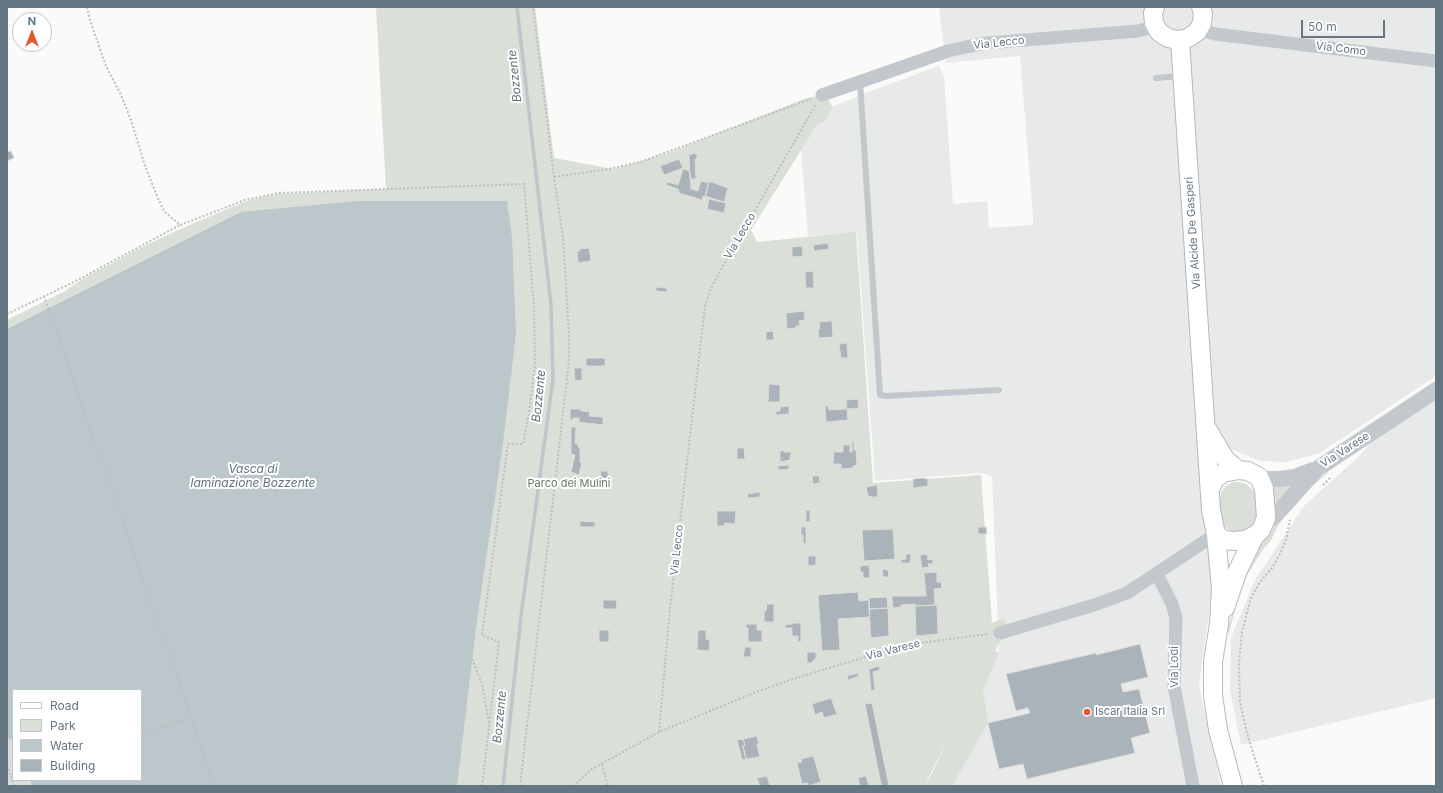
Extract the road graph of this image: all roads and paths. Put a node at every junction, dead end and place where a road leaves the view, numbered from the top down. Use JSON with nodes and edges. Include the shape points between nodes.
{"nodes":[{"id":1,"x":87,"y":7,"type":"edge"},
{"id":2,"x":533,"y":7,"type":"edge"},
{"id":3,"x":1155,"y":7,"type":"edge"},
{"id":4,"x":1201,"y":7,"type":"edge"},
{"id":5,"x":1156,"y":26,"type":"junction"},
{"id":6,"x":1200,"y":26,"type":"junction"},
{"id":7,"x":1180,"y":40,"type":"junction"},
{"id":8,"x":1436,"y":61,"type":"edge"},
{"id":9,"x":1183,"y":76,"type":"junction"},
{"id":10,"x":1156,"y":78,"type":"dead end"},
{"id":11,"x":860,"y":82,"type":"junction"},
{"id":12,"x":822,"y":95,"type":"junction"},
{"id":13,"x":554,"y":177,"type":"junction"},
{"id":14,"x":180,"y":225,"type":"junction"},
{"id":15,"x":44,"y":296,"type":"junction"},
{"id":16,"x":7,"y":314,"type":"edge"},
{"id":17,"x":999,"y":390,"type":"dead end"},
{"id":18,"x":1436,"y":390,"type":"edge"},
{"id":19,"x":1206,"y":426,"type":"junction"},
{"id":20,"x":1317,"y":469,"type":"junction"},
{"id":21,"x":1238,"y":470,"type":"junction"},
{"id":22,"x":1334,"y":474,"type":"dead end"},
{"id":23,"x":1259,"y":477,"type":"junction"},
{"id":24,"x":1210,"y":489,"type":"junction"},
{"id":25,"x":1318,"y":489,"type":"dead end"},
{"id":26,"x":1295,"y":515,"type":"dead end"},
{"id":27,"x":1260,"y":529,"type":"junction"},
{"id":28,"x":1216,"y":534,"type":"junction"},
{"id":29,"x":1157,"y":574,"type":"junction"},
{"id":30,"x":1219,"y":624,"type":"junction"},
{"id":31,"x":1000,"y":633,"type":"joint"},
{"id":32,"x":472,"y":659,"type":"dead end"},
{"id":33,"x":191,"y":718,"type":"junction"},
{"id":34,"x":490,"y":726,"type":"junction"},
{"id":35,"x":659,"y":732,"type":"junction"},
{"id":36,"x":142,"y":733,"type":"edge"},
{"id":37,"x":602,"y":764,"type":"junction"},
{"id":38,"x":7,"y":765,"type":"edge"},
{"id":39,"x":10,"y":774,"type":"junction"},
{"id":40,"x":7,"y":775,"type":"edge"},
{"id":41,"x":12,"y":780,"type":"edge"},
{"id":42,"x":215,"y":786,"type":"edge"},
{"id":43,"x":482,"y":786,"type":"edge"},
{"id":44,"x":520,"y":786,"type":"edge"},
{"id":45,"x":573,"y":786,"type":"edge"},
{"id":46,"x":608,"y":786,"type":"edge"},
{"id":47,"x":1194,"y":786,"type":"edge"},
{"id":48,"x":1233,"y":786,"type":"edge"},
{"id":49,"x":1264,"y":786,"type":"edge"}],
"edges":[{"from":1,"to":14,"type":"path","via":[[106,66],[131,120],[145,166],[164,211]]},
{"from":2,"to":13,"type":"path"},
{"from":3,"to":5,"type":"main road","via":[[1153,13]]},
{"from":4,"to":6,"type":"main road","via":[[1203,13]]},
{"from":5,"to":7,"type":"main road","via":[[1159,32],[1168,38]]},
{"from":5,"to":11,"type":"street","name":"Via Lecco","via":[[1138,31],[987,43],[948,51]]},
{"from":6,"to":7,"type":"main road","via":[[1197,32]]},
{"from":6,"to":8,"type":"street","name":"Via Como","via":[[1205,31],[1215,34]]},
{"from":7,"to":9,"type":"main road","name":"Via Alcide De Gasperi"},
{"from":9,"to":10,"type":"lane"},
{"from":9,"to":19,"type":"main road","name":"Via Alcide De Gasperi"},
{"from":11,"to":12,"type":"street","name":"Via Lecco"},
{"from":11,"to":17,"type":"lane","via":[[880,394],[886,396]]},
{"from":12,"to":13,"type":"path","via":[[640,162]]},
{"from":12,"to":35,"type":"path","name":"Via Lecco","via":[[722,268],[705,306],[670,609]]},
{"from":13,"to":44,"type":"path","via":[[563,238],[570,334],[569,361]]},
{"from":14,"to":15,"type":"path"},
{"from":14,"to":34,"type":"path","via":[[245,200],[279,193],[524,184],[534,307],[535,365],[523,444],[508,444],[482,635],[499,642]]},
{"from":15,"to":16,"type":"path"},
{"from":15,"to":33,"type":"path"},
{"from":18,"to":20,"type":"street","name":"Via Varese"},
{"from":19,"to":21,"type":"main road","name":"Via Alcide De Gasperi","via":[[1226,460]]},
{"from":19,"to":24,"type":"main road","name":"Via Alcide De Gasperi"},
{"from":20,"to":23,"type":"street","via":[[1280,480]]},
{"from":20,"to":27,"type":"street","name":"Via Varese"},
{"from":21,"to":23,"type":"main road","via":[[1248,471]]},
{"from":21,"to":24,"type":"main road","via":[[1214,478]]},
{"from":22,"to":25,"type":"path"},
{"from":23,"to":27,"type":"main road","via":[[1264,489],[1266,518]]},
{"from":24,"to":28,"type":"main road"},
{"from":26,"to":49,"type":"path","via":[[1290,521],[1280,554],[1251,598],[1242,632],[1239,663],[1240,702]]},
{"from":27,"to":28,"type":"main road","via":[[1245,540],[1234,542],[1224,540]]},
{"from":27,"to":30,"type":"main road","via":[[1238,570]]},
{"from":28,"to":29,"type":"street"},
{"from":28,"to":30,"type":"main road","via":[[1221,589]]},
{"from":29,"to":31,"type":"street","via":[[1126,593]]},
{"from":29,"to":47,"type":"street","name":"Via Lodi","via":[[1176,618],[1174,686]]},
{"from":30,"to":48,"type":"main road","via":[[1213,695],[1218,730]]},
{"from":31,"to":35,"type":"path","name":"Via Varese","via":[[905,645],[780,684]]},
{"from":32,"to":34,"type":"path","via":[[482,684]]},
{"from":33,"to":36,"type":"path"},
{"from":33,"to":42,"type":"path"},
{"from":34,"to":43,"type":"path"},
{"from":35,"to":37,"type":"path","name":"Via Varese"},
{"from":37,"to":45,"type":"path","name":"Via Varese","via":[[592,769]]},
{"from":37,"to":46,"type":"path"},
{"from":38,"to":39,"type":"path"},
{"from":39,"to":40,"type":"path"},
{"from":39,"to":41,"type":"path"}]}
